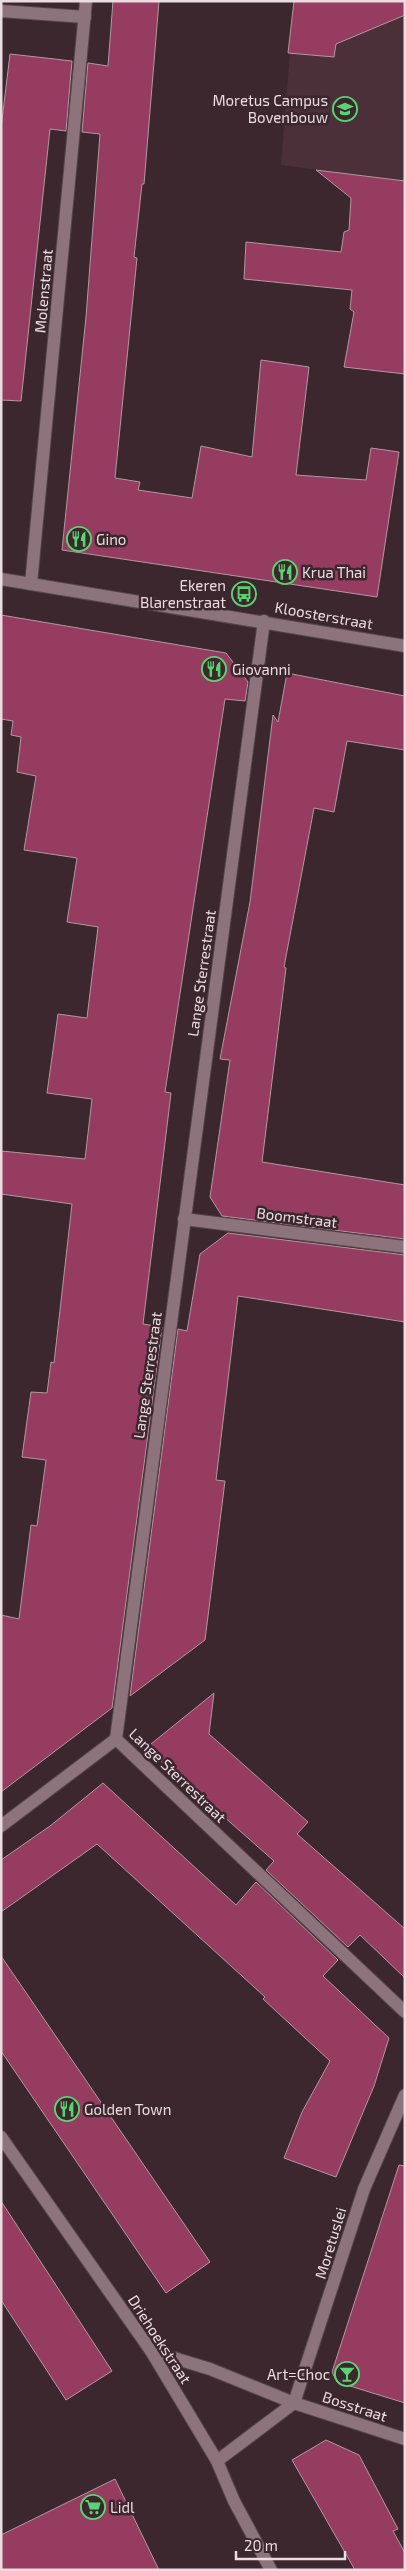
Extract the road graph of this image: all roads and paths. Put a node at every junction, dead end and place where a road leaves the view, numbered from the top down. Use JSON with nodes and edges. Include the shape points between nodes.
{"nodes":[{"id":1,"x":86,"y":1,"type":"edge"},
{"id":2,"x":1,"y":11,"type":"edge"},
{"id":3,"x":85,"y":17,"type":"junction"},
{"id":4,"x":1,"y":579,"type":"edge"},
{"id":5,"x":31,"y":584,"type":"junction"},
{"id":6,"x":264,"y":621,"type":"junction"},
{"id":7,"x":405,"y":646,"type":"edge"},
{"id":8,"x":184,"y":1219,"type":"junction"},
{"id":9,"x":405,"y":1248,"type":"edge"},
{"id":10,"x":116,"y":1739,"type":"junction"},
{"id":11,"x":1,"y":1826,"type":"edge"},
{"id":12,"x":405,"y":2012,"type":"edge"},
{"id":13,"x":405,"y":2095,"type":"edge"},
{"id":14,"x":1,"y":2137,"type":"edge"},
{"id":15,"x":151,"y":2351,"type":"junction"},
{"id":16,"x":294,"y":2403,"type":"junction"},
{"id":17,"x":405,"y":2439,"type":"edge"},
{"id":18,"x":217,"y":2460,"type":"junction"},
{"id":19,"x":271,"y":2570,"type":"edge"}],
"edges":[{"from":1,"to":3,"type":"street","name":"Molenstraat"},
{"from":2,"to":3,"type":"street"},
{"from":3,"to":5,"type":"street","name":"Molenstraat"},
{"from":4,"to":5,"type":"street","name":"Kloosterstraat"},
{"from":5,"to":6,"type":"street","name":"Kloosterstraat"},
{"from":6,"to":7,"type":"street","name":"Kloosterstraat"},
{"from":6,"to":8,"type":"street","name":"Lange Sterrestraat"},
{"from":8,"to":9,"type":"street","name":"Boomstraat"},
{"from":8,"to":10,"type":"street","name":"Lange Sterrestraat"},
{"from":10,"to":11,"type":"street"},
{"from":10,"to":12,"type":"street","name":"Lange Sterrestraat"},
{"from":13,"to":16,"type":"street","name":"Moretuslei","via":[[364,2189]]},
{"from":14,"to":15,"type":"street","name":"Driehoekstraat"},
{"from":15,"to":16,"type":"street","name":"Bosstraat","via":[[210,2368]]},
{"from":15,"to":18,"type":"street","name":"Driehoekstraat"},
{"from":16,"to":17,"type":"street","name":"Bosstraat"},
{"from":16,"to":18,"type":"street"},
{"from":18,"to":19,"type":"street","name":"Driehoekstraat","via":[[234,2501]]}]}
